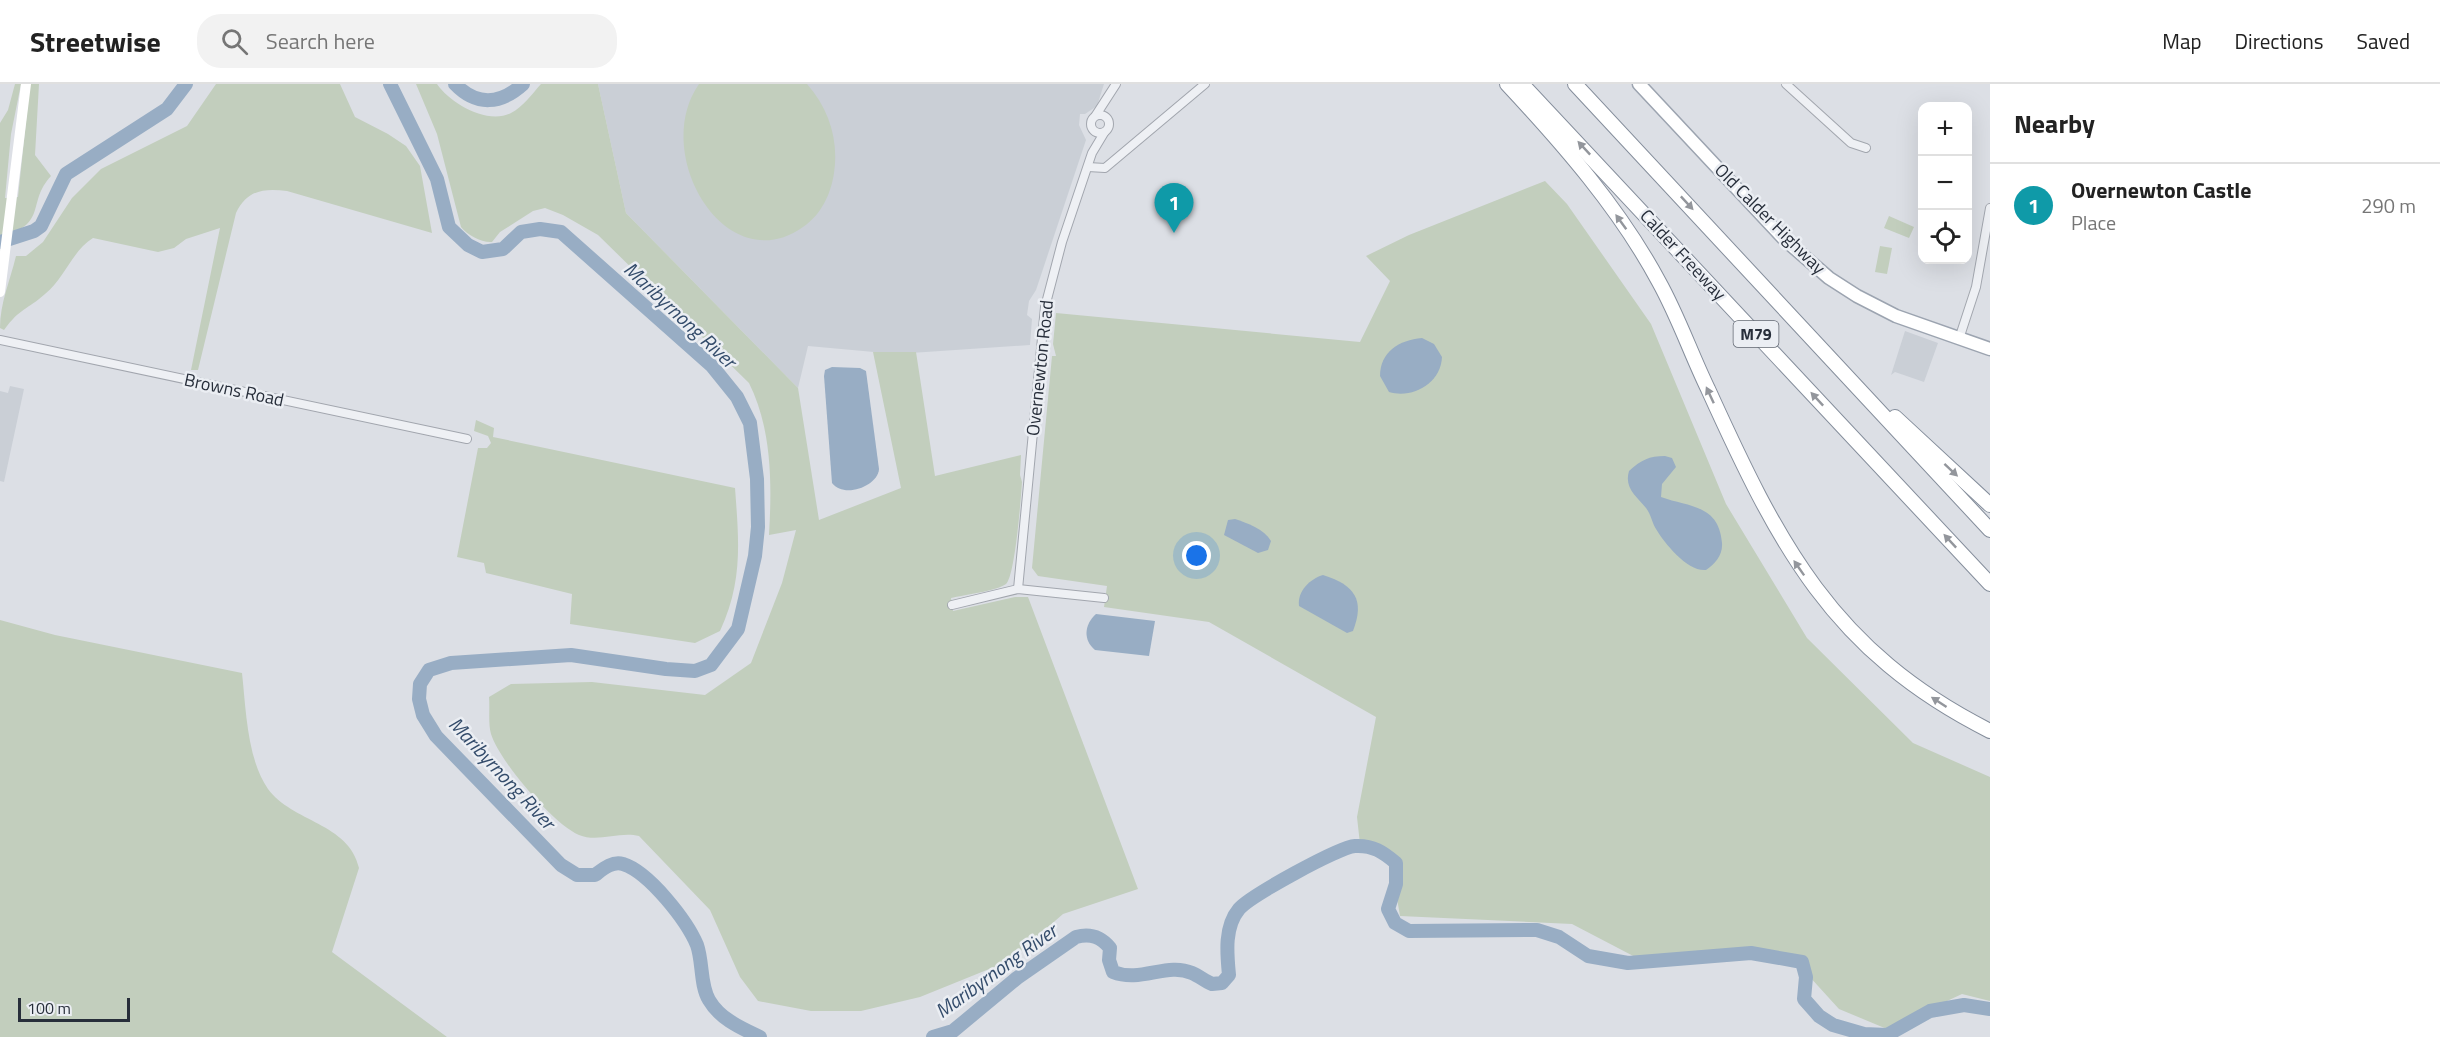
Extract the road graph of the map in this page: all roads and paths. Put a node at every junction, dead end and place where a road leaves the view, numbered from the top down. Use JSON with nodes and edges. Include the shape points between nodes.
{"nodes":[{"id":1,"x":26,"y":84,"type":"edge"},
{"id":2,"x":1116,"y":84,"type":"edge"},
{"id":3,"x":1205,"y":84,"type":"edge"},
{"id":4,"x":1507,"y":84,"type":"edge"},
{"id":5,"x":1522,"y":84,"type":"edge"},
{"id":6,"x":1575,"y":84,"type":"edge"},
{"id":7,"x":1639,"y":84,"type":"edge"},
{"id":8,"x":1786,"y":84,"type":"edge"},
{"id":9,"x":1112,"y":93,"type":"junction"},
{"id":10,"x":1095,"y":116,"type":"junction"},
{"id":11,"x":1108,"y":120,"type":"junction"},
{"id":12,"x":1092,"y":130,"type":"junction"},
{"id":13,"x":1104,"y":132,"type":"junction"},
{"id":14,"x":1866,"y":148,"type":"dead end"},
{"id":15,"x":1090,"y":160,"type":"junction"},
{"id":16,"x":1990,"y":208,"type":"edge"},
{"id":17,"x":0,"y":292,"type":"edge"},
{"id":18,"x":1774,"y":297,"type":"junction"},
{"id":19,"x":1959,"y":339,"type":"junction"},
{"id":20,"x":0,"y":340,"type":"edge"},
{"id":21,"x":1990,"y":349,"type":"edge"},
{"id":22,"x":467,"y":439,"type":"dead end"},
{"id":23,"x":1990,"y":506,"type":"edge"},
{"id":24,"x":1990,"y":530,"type":"edge"},
{"id":25,"x":1990,"y":584,"type":"edge"},
{"id":26,"x":1018,"y":589,"type":"junction"},
{"id":27,"x":1104,"y":598,"type":"dead end"},
{"id":28,"x":952,"y":605,"type":"dead end"},
{"id":29,"x":1990,"y":730,"type":"edge"}],
"edges":[{"from":1,"to":17,"type":"street"},
{"from":2,"to":9,"type":"street"},
{"from":3,"to":15,"type":"street","via":[[1102,169]]},
{"from":29,"to":4,"type":"highway","one_way":true,"via":[[1936,700],[1892,668],[1840,619],[1804,575],[1758,496],[1673,310],[1644,256],[1574,162]]},
{"from":25,"to":5,"type":"highway","name":"Calder Freeway","number":"M79","one_way":true},
{"from":6,"to":18,"type":"highway","number":"M79","one_way":true},
{"from":7,"to":19,"type":"main road","name":"Old Calder Highway","via":[[1785,239],[1823,273],[1882,309]]},
{"from":8,"to":14,"type":"street","via":[[1851,143]]},
{"from":9,"to":10,"type":"street"},
{"from":9,"to":11,"type":"street"},
{"from":10,"to":11,"type":"street","via":[[1102,115]]},
{"from":10,"to":12,"type":"street","via":[[1090,123]]},
{"from":11,"to":13,"type":"street"},
{"from":12,"to":13,"type":"street"},
{"from":12,"to":15,"type":"street","name":"Overnewton Road"},
{"from":13,"to":15,"type":"street","name":"Overnewton Road"},
{"from":15,"to":26,"type":"street","name":"Overnewton Road","via":[[1044,307]]},
{"from":16,"to":19,"type":"street","via":[[1976,287]]},
{"from":18,"to":23,"type":"highway","one_way":true},
{"from":18,"to":24,"type":"highway","number":"M79"},
{"from":19,"to":21,"type":"main road","name":"Old Calder Highway"},
{"from":20,"to":22,"type":"street","name":"Browns Road"},
{"from":26,"to":27,"type":"street"},
{"from":26,"to":28,"type":"street"}]}
